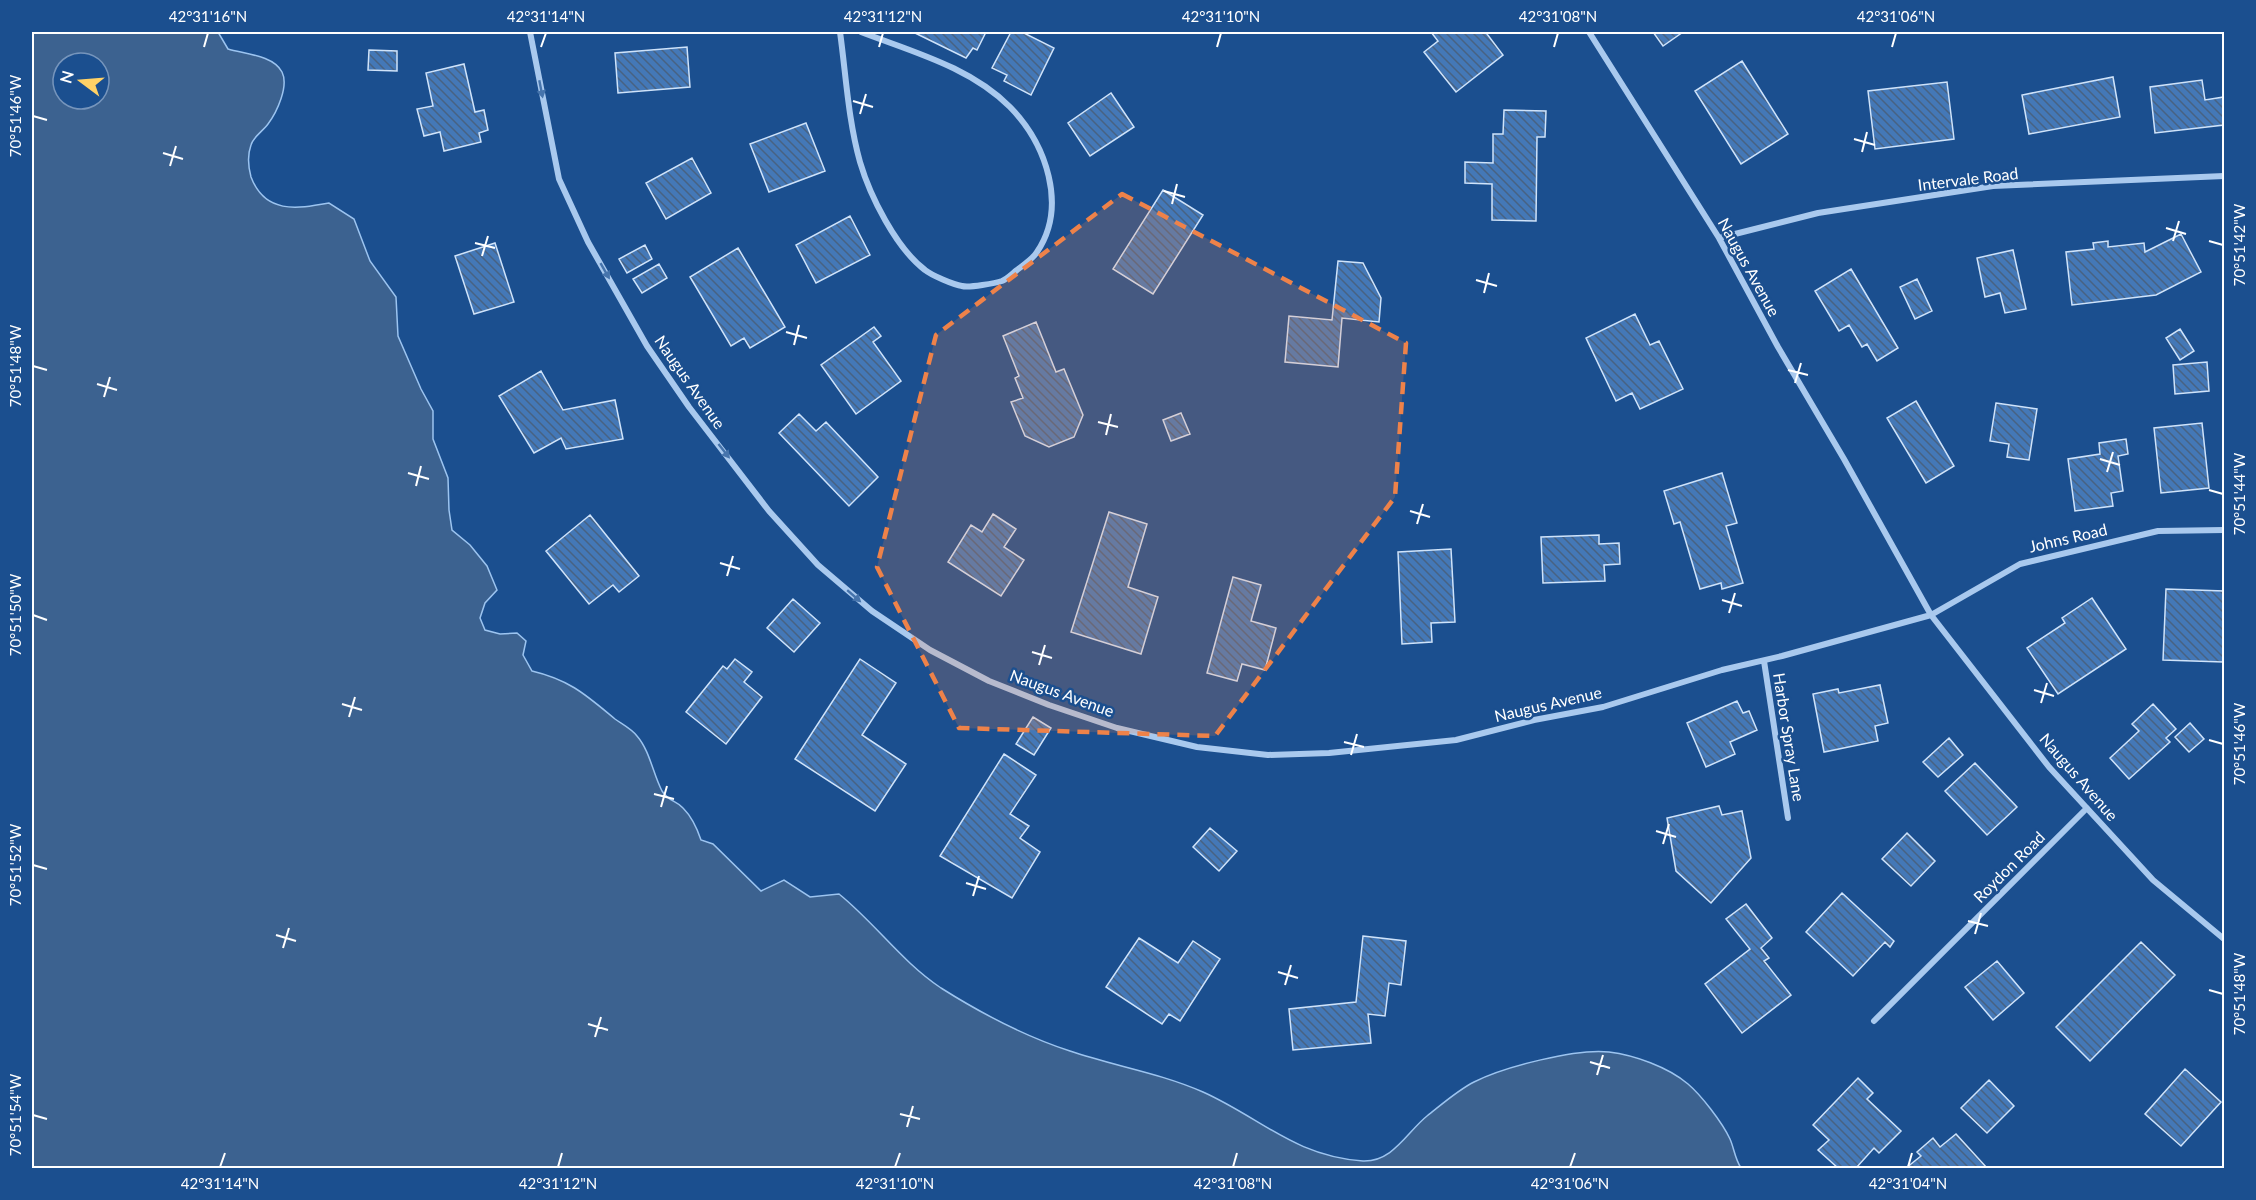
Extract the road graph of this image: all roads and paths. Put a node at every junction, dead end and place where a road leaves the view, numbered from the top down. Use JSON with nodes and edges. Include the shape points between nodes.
{"nodes":[{"id":1,"x":530,"y":32,"type":"edge"},
{"id":2,"x":840,"y":32,"type":"edge"},
{"id":3,"x":861,"y":32,"type":"edge"},
{"id":4,"x":1589,"y":32,"type":"edge"},
{"id":5,"x":2224,"y":176,"type":"edge"},
{"id":6,"x":1719,"y":238,"type":"junction"},
{"id":7,"x":2224,"y":530,"type":"edge"},
{"id":8,"x":1931,"y":615,"type":"junction"},
{"id":9,"x":1764,"y":661,"type":"junction"},
{"id":10,"x":2087,"y":808,"type":"junction"},
{"id":11,"x":1788,"y":818,"type":"dead end"},
{"id":12,"x":2224,"y":939,"type":"edge"},
{"id":13,"x":1874,"y":1021,"type":"dead end"}],
"edges":[{"from":1,"to":9,"type":"street","name":"Naugus Avenue","one_way":true,"via":[[560,179],[593,251],[647,346],[688,407],[769,512],[818,565],[872,611],[930,650],[989,681],[1117,728],[1197,747],[1268,755],[1394,748],[1456,740],[1603,707]]},
{"from":2,"to":3,"type":"street","via":[[848,105],[861,162],[876,201],[902,246],[926,271],[963,287],[1004,281],[1037,254],[1049,227],[1048,167],[1034,138],[1011,108],[978,80]]},
{"from":4,"to":6,"type":"street","name":"Naugus Avenue"},
{"from":5,"to":6,"type":"street","name":"Intervale Road","via":[[1993,186],[1818,213]]},
{"from":6,"to":8,"type":"street","name":"Naugus Avenue"},
{"from":7,"to":8,"type":"street","name":"Johns Road","via":[[2158,531],[2020,564]]},
{"from":8,"to":9,"type":"street","name":"Naugus Avenue"},
{"from":8,"to":10,"type":"street","name":"Naugus Avenue","via":[[2049,767]]},
{"from":9,"to":11,"type":"street","name":"Harbor Spray Lane"},
{"from":10,"to":12,"type":"street","name":"Naugus Avenue","via":[[2153,880]]},
{"from":10,"to":13,"type":"street","name":"Roydon Road"}]}
